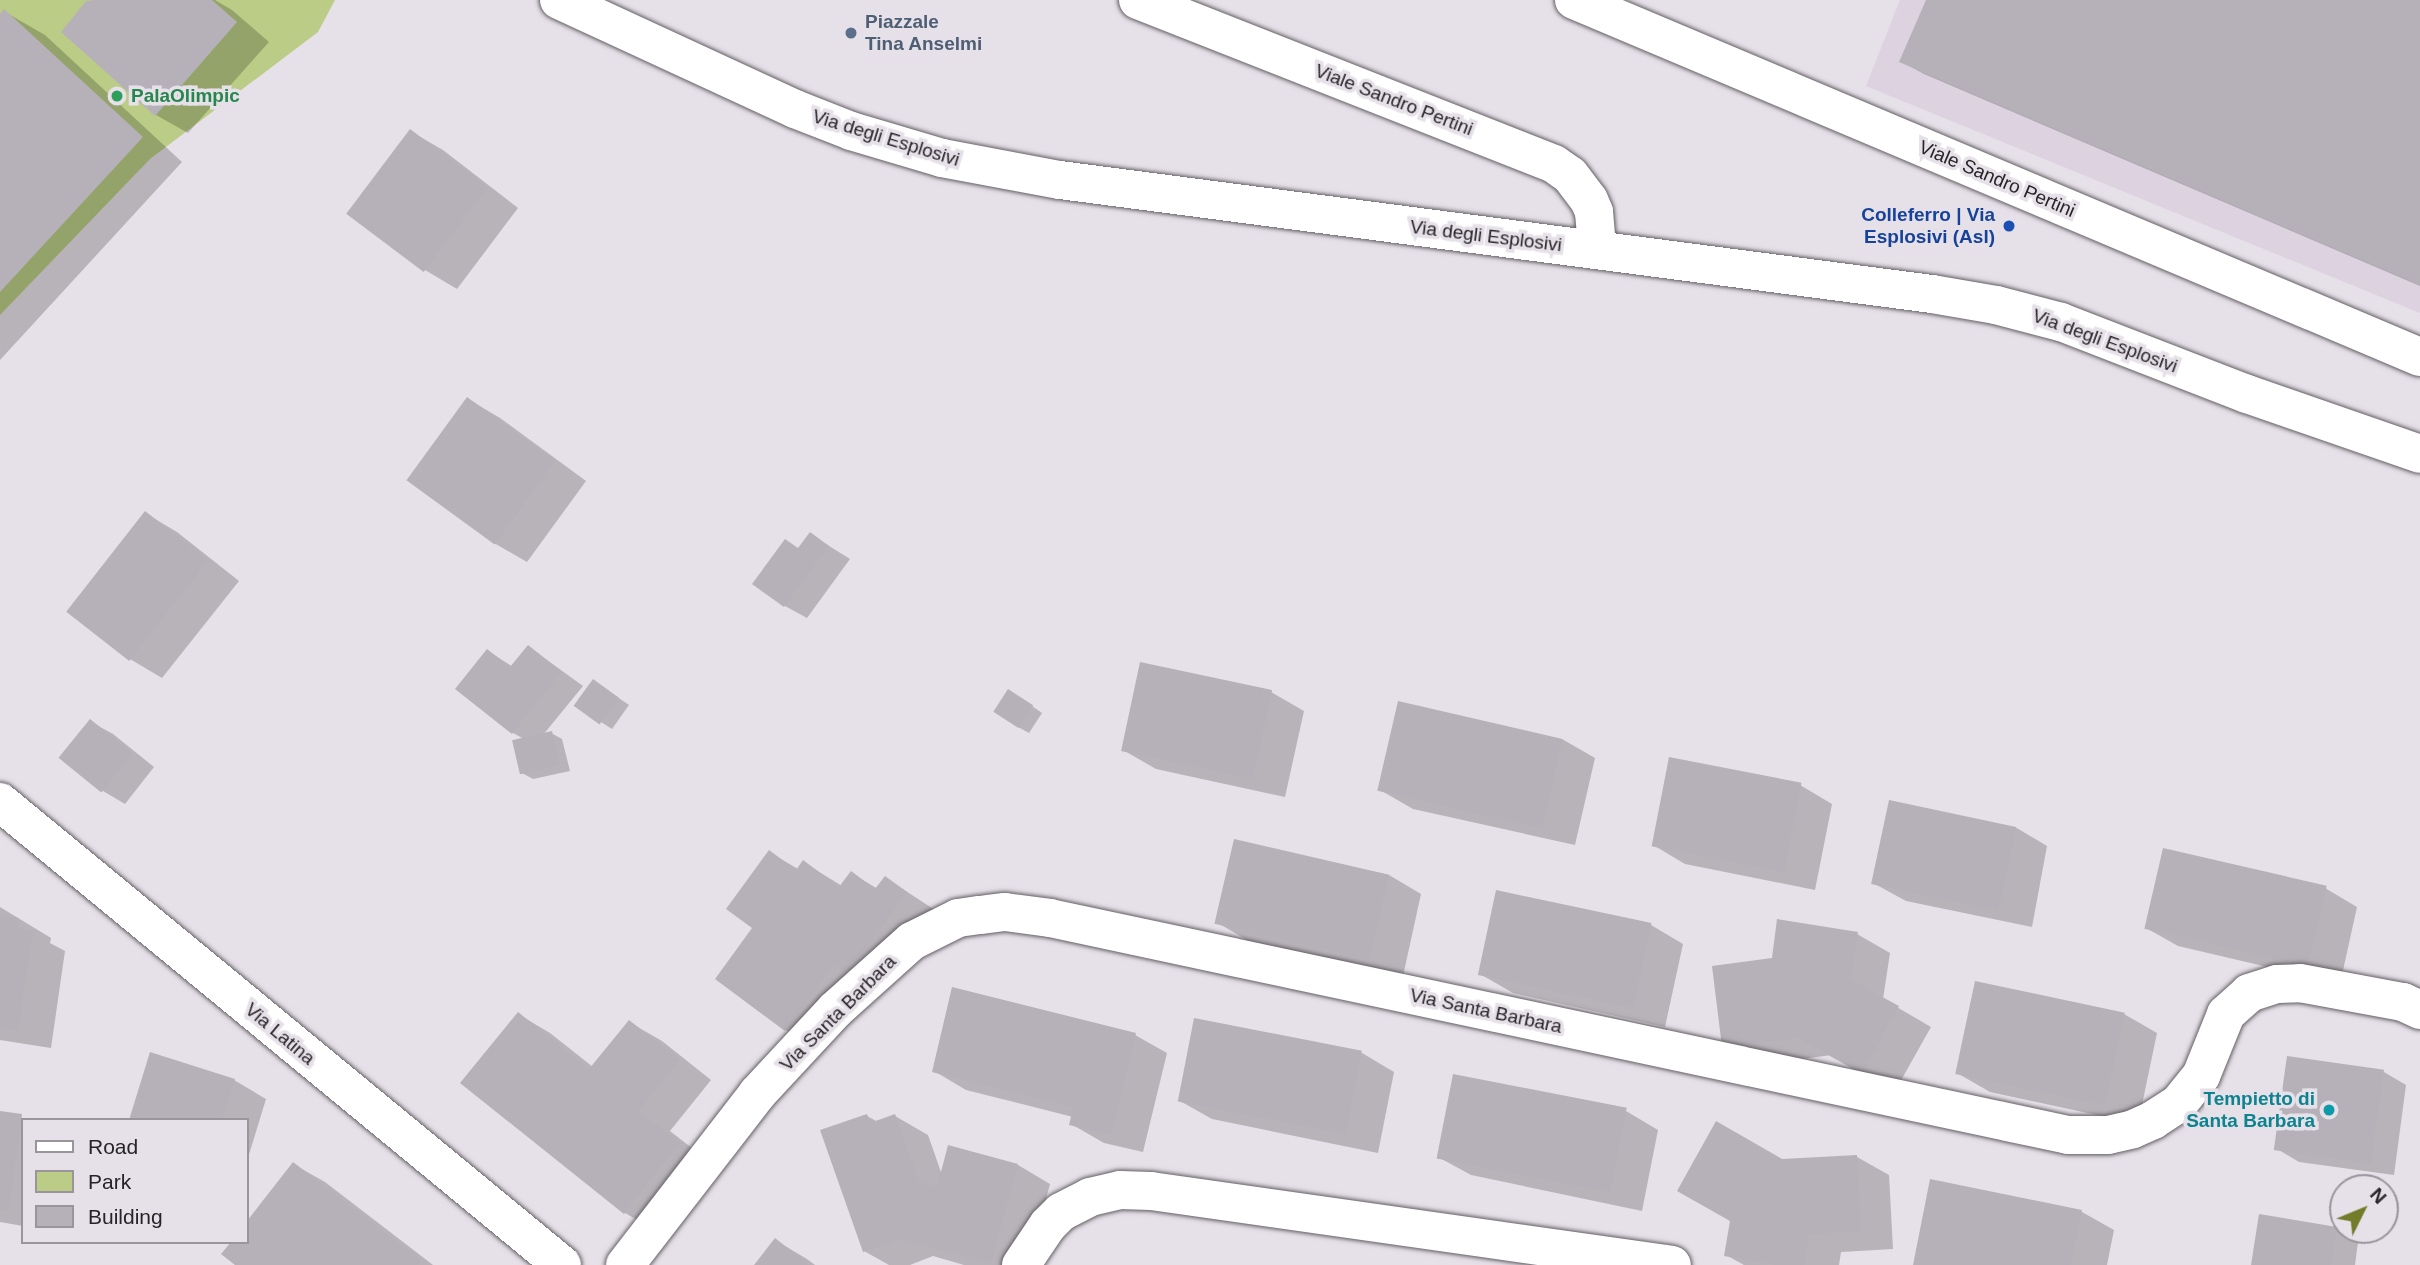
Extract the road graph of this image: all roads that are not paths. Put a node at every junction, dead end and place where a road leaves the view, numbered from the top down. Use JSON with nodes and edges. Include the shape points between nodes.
{"nodes":[{"id":1,"x":559,"y":0,"type":"edge"},
{"id":2,"x":1138,"y":0,"type":"edge"},
{"id":3,"x":1574,"y":0,"type":"edge"},
{"id":4,"x":1597,"y":250,"type":"junction"},
{"id":5,"x":2420,"y":357,"type":"edge"},
{"id":6,"x":2420,"y":454,"type":"edge"},
{"id":7,"x":0,"y":802,"type":"edge"},
{"id":8,"x":2420,"y":1010,"type":"edge"},
{"id":9,"x":562,"y":1265,"type":"edge"},
{"id":10,"x":625,"y":1265,"type":"edge"},
{"id":11,"x":1021,"y":1265,"type":"edge"},
{"id":12,"x":1672,"y":1265,"type":"edge"}],
"edges":[{"from":1,"to":4,"type":"street","name":"Via degli Esplosivi","via":[[794,109],[942,158],[1059,180]]},
{"from":2,"to":4,"type":"street","name":"Viale Sandro Pertini","via":[[1554,164],[1570,175],[1589,200]]},
{"from":3,"to":5,"type":"street","name":"Viale Sandro Pertini"},
{"from":4,"to":6,"type":"street","name":"Via degli Esplosivi","via":[[1996,305],[2081,329],[2258,398]]},
{"from":7,"to":9,"type":"street","name":"Via Latina"},
{"from":8,"to":10,"type":"street","name":"Via Santa Barbara","via":[[2403,1002],[2300,983],[2249,993],[2226,1014],[2201,1076],[2179,1103],[2133,1129],[2108,1135],[2068,1135],[1050,918],[1005,912],[969,916],[912,941],[835,1010],[758,1094]]},
{"from":11,"to":12,"type":"street","via":[[1061,1212],[1090,1196],[1120,1190]]}]}
